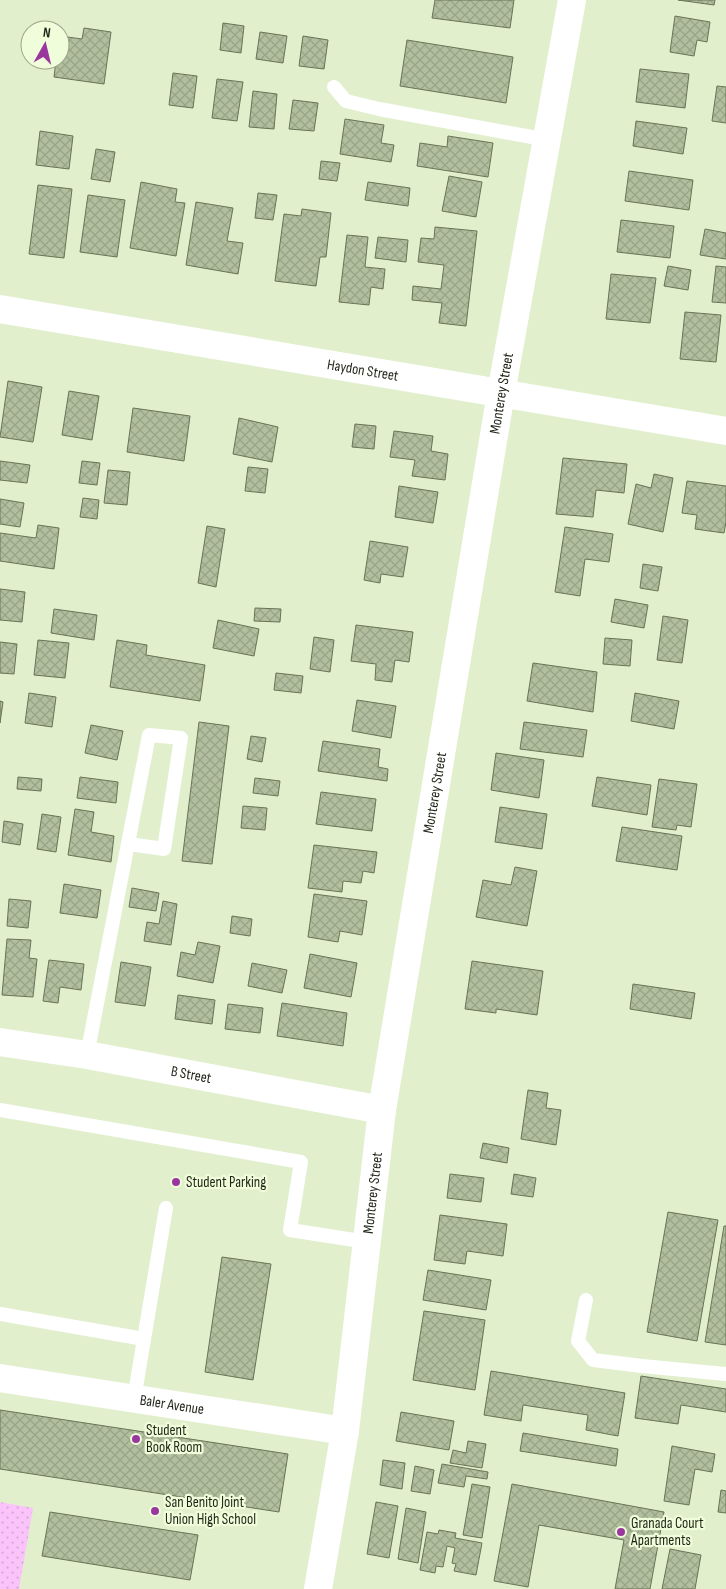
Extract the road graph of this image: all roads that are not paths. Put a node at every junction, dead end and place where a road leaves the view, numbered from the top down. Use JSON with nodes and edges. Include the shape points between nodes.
{"nodes":[{"id":1,"x":572,"y":0,"type":"edge"},
{"id":2,"x":334,"y":87,"type":"dead end"},
{"id":3,"x":548,"y":140,"type":"junction"},
{"id":4,"x":0,"y":309,"type":"edge"},
{"id":5,"x":501,"y":393,"type":"junction"},
{"id":6,"x":726,"y":431,"type":"edge"},
{"id":7,"x":129,"y":844,"type":"junction"},
{"id":8,"x":0,"y":1042,"type":"edge"},
{"id":9,"x":87,"y":1055,"type":"junction"},
{"id":10,"x":0,"y":1110,"type":"edge"},
{"id":11,"x":382,"y":1110,"type":"junction"},
{"id":12,"x":166,"y":1208,"type":"dead end"},
{"id":13,"x":367,"y":1242,"type":"junction"},
{"id":14,"x":586,"y":1300,"type":"dead end"},
{"id":15,"x":0,"y":1314,"type":"edge"},
{"id":16,"x":144,"y":1339,"type":"junction"},
{"id":17,"x":726,"y":1374,"type":"edge"},
{"id":18,"x":0,"y":1378,"type":"edge"},
{"id":19,"x":134,"y":1399,"type":"junction"},
{"id":20,"x":345,"y":1431,"type":"junction"},
{"id":21,"x":323,"y":1588,"type":"edge"}],
"edges":[{"from":1,"to":3,"type":"street","name":"Monterey Street"},
{"from":2,"to":3,"type":"lane","via":[[346,101],[378,109]]},
{"from":3,"to":5,"type":"street","name":"Monterey Street"},
{"from":4,"to":5,"type":"street","name":"Haydon Street"},
{"from":5,"to":6,"type":"street","name":"Haydon Street"},
{"from":5,"to":11,"type":"street","name":"Monterey Street"},
{"from":7,"to":7,"type":"lane","via":[[149,735],[181,738],[164,849]]},
{"from":7,"to":9,"type":"lane"},
{"from":8,"to":9,"type":"street","name":"B Street"},
{"from":9,"to":11,"type":"street","name":"B Street"},
{"from":10,"to":13,"type":"lane","via":[[301,1162],[290,1230]]},
{"from":11,"to":13,"type":"street","name":"Monterey Street"},
{"from":12,"to":16,"type":"lane"},
{"from":13,"to":20,"type":"street","name":"Monterey Street"},
{"from":14,"to":17,"type":"lane","via":[[578,1341],[594,1360]]},
{"from":15,"to":16,"type":"lane"},
{"from":16,"to":19,"type":"lane"},
{"from":18,"to":19,"type":"street","name":"Baler Avenue"},
{"from":19,"to":20,"type":"street","name":"Baler Avenue"},
{"from":20,"to":21,"type":"street","name":"Monterey Street"}]}
